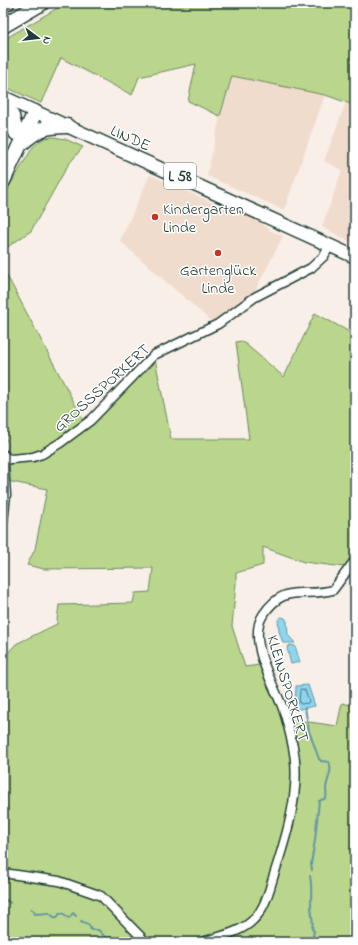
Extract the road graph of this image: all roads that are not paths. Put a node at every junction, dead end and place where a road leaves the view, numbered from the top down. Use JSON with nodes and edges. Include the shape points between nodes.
{"nodes":[{"id":1,"x":7,"y":3,"type":"edge"},
{"id":2,"x":42,"y":3,"type":"edge"},
{"id":3,"x":3,"y":5,"type":"edge"},
{"id":4,"x":3,"y":26,"type":"edge"},
{"id":5,"x":3,"y":96,"type":"edge"},
{"id":6,"x":3,"y":105,"type":"edge"},
{"id":7,"x":31,"y":110,"type":"junction"},
{"id":8,"x":67,"y":126,"type":"junction"},
{"id":9,"x":18,"y":139,"type":"junction"},
{"id":10,"x":3,"y":160,"type":"edge"},
{"id":11,"x":3,"y":181,"type":"edge"},
{"id":12,"x":330,"y":245,"type":"junction"},
{"id":13,"x":355,"y":257,"type":"edge"},
{"id":14,"x":5,"y":456,"type":"edge"},
{"id":15,"x":3,"y":522,"type":"edge"},
{"id":16,"x":355,"y":560,"type":"edge"},
{"id":17,"x":3,"y":872,"type":"edge"},
{"id":18,"x":146,"y":942,"type":"edge"},
{"id":19,"x":202,"y":942,"type":"edge"}],
"edges":[{"from":1,"to":3,"type":"highway"},
{"from":2,"to":4,"type":"highway"},
{"from":5,"to":7,"type":"main road","name":"LINDE","number":"L 58"},
{"from":6,"to":9,"type":"highway","via":[[12,116]]},
{"from":7,"to":8,"type":"main road","name":"LINDE","number":"L 58"},
{"from":7,"to":9,"type":"highway"},
{"from":8,"to":9,"type":"highway","via":[[54,126]]},
{"from":8,"to":12,"type":"main road","name":"LINDE","number":"L 58"},
{"from":9,"to":10,"type":"highway"},
{"from":9,"to":11,"type":"highway"},
{"from":12,"to":13,"type":"main road","name":"LINDE","number":"L 58"},
{"from":12,"to":14,"type":"street","name":"GROSSSPORKERT","via":[[324,256],[311,268],[255,297],[218,324],[154,355],[91,420],[60,443],[33,457],[18,460]]},
{"from":14,"to":15,"type":"street","name":"GROSSSPORKERT","via":[[6,495]]},
{"from":16,"to":19,"type":"street","name":"KLEINSPORKERT","via":[[333,590],[287,594],[274,602],[259,624],[259,644],[271,684],[286,718],[293,749],[294,794],[282,853],[261,910],[254,919],[235,932]]},
{"from":17,"to":18,"type":"street","via":[[59,881],[101,896]]}]}
